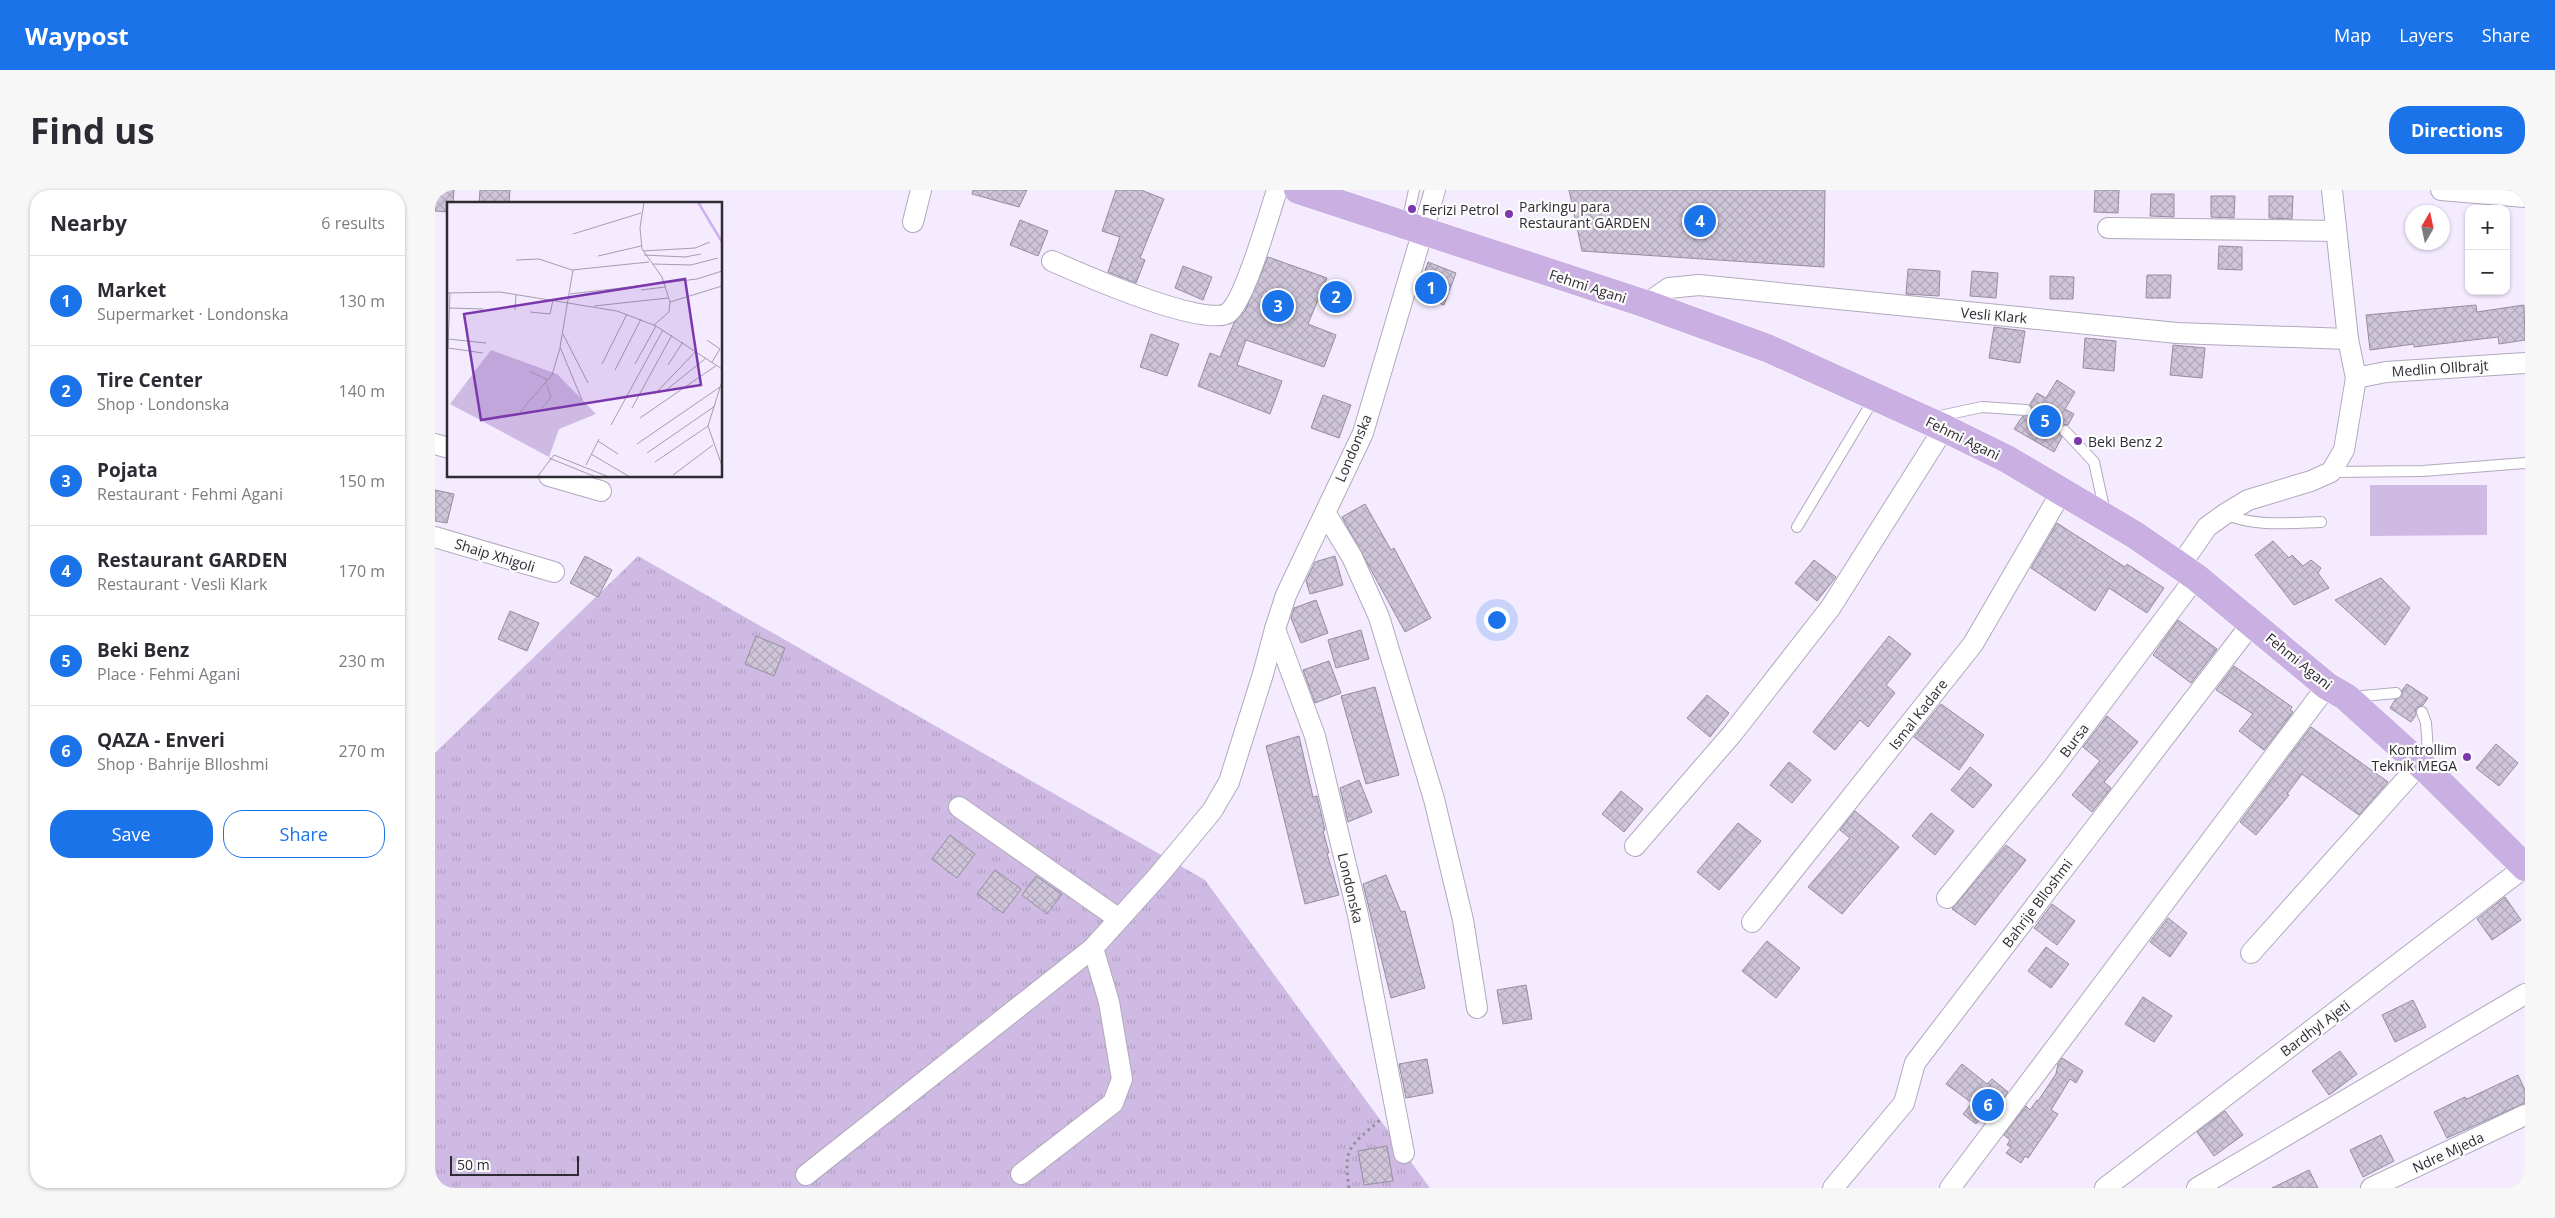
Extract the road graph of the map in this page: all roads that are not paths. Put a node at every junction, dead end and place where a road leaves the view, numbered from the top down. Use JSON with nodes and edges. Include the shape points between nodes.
{"nodes":[{"id":1,"x":921,"y":190,"type":"edge"},
{"id":2,"x":1277,"y":190,"type":"edge"},
{"id":3,"x":1298,"y":190,"type":"edge"},
{"id":4,"x":1414,"y":190,"type":"edge"},
{"id":5,"x":1435,"y":190,"type":"edge"},
{"id":6,"x":2332,"y":190,"type":"edge"},
{"id":7,"x":2441,"y":190,"type":"edge"},
{"id":8,"x":2525,"y":197,"type":"edge"},
{"id":9,"x":913,"y":222,"type":"dead end"},
{"id":10,"x":2108,"y":228,"type":"dead end"},
{"id":11,"x":1414,"y":230,"type":"junction"},
{"id":12,"x":2336,"y":231,"type":"junction"},
{"id":13,"x":1052,"y":261,"type":"dead end"},
{"id":14,"x":1646,"y":304,"type":"junction"},
{"id":15,"x":2348,"y":339,"type":"junction"},
{"id":16,"x":2525,"y":362,"type":"edge"},
{"id":17,"x":2356,"y":378,"type":"junction"},
{"id":18,"x":1875,"y":396,"type":"junction"},
{"id":19,"x":2026,"y":410,"type":"dead end"},
{"id":20,"x":1934,"y":423,"type":"junction"},
{"id":21,"x":2065,"y":432,"type":"dead end"},
{"id":22,"x":2525,"y":464,"type":"edge"},
{"id":23,"x":2331,"y":472,"type":"junction"},
{"id":24,"x":556,"y":478,"type":"edge"},
{"id":25,"x":601,"y":491,"type":"dead end"},
{"id":26,"x":2062,"y":491,"type":"junction"},
{"id":27,"x":1326,"y":514,"type":"junction"},
{"id":28,"x":2225,"y":514,"type":"junction"},
{"id":29,"x":2107,"y":518,"type":"junction"},
{"id":30,"x":2321,"y":522,"type":"dead end"},
{"id":31,"x":1797,"y":527,"type":"dead end"},
{"id":32,"x":435,"y":537,"type":"edge"},
{"id":33,"x":2188,"y":571,"type":"junction"},
{"id":34,"x":555,"y":572,"type":"dead end"},
{"id":35,"x":2252,"y":623,"type":"junction"},
{"id":36,"x":1275,"y":629,"type":"junction"},
{"id":37,"x":2337,"y":692,"type":"junction"},
{"id":38,"x":2396,"y":694,"type":"dead end"},
{"id":39,"x":2421,"y":712,"type":"dead end"},
{"id":40,"x":2425,"y":768,"type":"junction"},
{"id":41,"x":959,"y":807,"type":"dead end"},
{"id":42,"x":1635,"y":846,"type":"dead end"},
{"id":43,"x":2525,"y":867,"type":"edge"},
{"id":44,"x":1947,"y":898,"type":"dead end"},
{"id":45,"x":1119,"y":919,"type":"junction"},
{"id":46,"x":1752,"y":922,"type":"dead end"},
{"id":47,"x":1093,"y":948,"type":"junction"},
{"id":48,"x":2251,"y":953,"type":"dead end"},
{"id":49,"x":2525,"y":994,"type":"edge"},
{"id":50,"x":1477,"y":1008,"type":"dead end"},
{"id":51,"x":2525,"y":1115,"type":"edge"},
{"id":52,"x":1404,"y":1153,"type":"dead end"},
{"id":53,"x":1021,"y":1174,"type":"dead end"},
{"id":54,"x":806,"y":1175,"type":"dead end"},
{"id":55,"x":1833,"y":1188,"type":"edge"},
{"id":56,"x":1951,"y":1188,"type":"edge"},
{"id":57,"x":2105,"y":1188,"type":"edge"},
{"id":58,"x":2197,"y":1188,"type":"edge"},
{"id":59,"x":2371,"y":1188,"type":"edge"}],
"edges":[{"from":1,"to":9,"type":"street"},
{"from":2,"to":13,"type":"street","via":[[1249,276],[1227,314],[1212,318],[1189,312],[1107,285]]},
{"from":3,"to":11,"type":"main road","name":"Fehmi Agani"},
{"from":4,"to":11,"type":"lane"},
{"from":5,"to":11,"type":"street","name":"Londonska"},
{"from":6,"to":12,"type":"street"},
{"from":7,"to":8,"type":"street"},
{"from":10,"to":12,"type":"street"},
{"from":11,"to":14,"type":"main road","name":"Fehmi Agani"},
{"from":11,"to":27,"type":"street","name":"Londonska","via":[[1363,432]]},
{"from":12,"to":15,"type":"street"},
{"from":14,"to":15,"type":"street","name":"Vesli Klark","via":[[1669,288],[1699,285],[2177,334]]},
{"from":14,"to":18,"type":"main road","name":"Fehmi Agani","via":[[1767,348]]},
{"from":15,"to":17,"type":"street"},
{"from":16,"to":17,"type":"street","name":"Medlin Ollbrajt","via":[[2385,372]]},
{"from":17,"to":23,"type":"street","via":[[2345,450]]},
{"from":18,"to":20,"type":"main road","name":"Fehmi Agani"},
{"from":18,"to":31,"type":"lane"},
{"from":19,"to":20,"type":"lane","via":[[1982,407]]},
{"from":20,"to":26,"type":"main road","name":"Fehmi Agani"},
{"from":20,"to":42,"type":"street","via":[[1831,607],[1732,734]]},
{"from":21,"to":29,"type":"lane","via":[[2094,462]]},
{"from":22,"to":23,"type":"lane","via":[[2423,471]]},
{"from":23,"to":28,"type":"street","name":"Bursa","via":[[2311,482],[2248,500]]},
{"from":24,"to":25,"type":"street"},
{"from":26,"to":29,"type":"main road","name":"Fehmi Agani"},
{"from":26,"to":46,"type":"street","name":"Ismal Kadare","via":[[1973,644]]},
{"from":27,"to":36,"type":"street","name":"Londonska","via":[[1287,595]]},
{"from":27,"to":50,"type":"street","via":[[1353,557],[1379,617],[1434,799],[1463,920]]},
{"from":28,"to":30,"type":"lane","via":[[2250,522]]},
{"from":28,"to":33,"type":"street","name":"Bursa","via":[[2207,527]]},
{"from":29,"to":33,"type":"main road","name":"Fehmi Agani"},
{"from":32,"to":34,"type":"street","name":"Shaip Xhigoli"},
{"from":33,"to":35,"type":"main road","name":"Fehmi Agani"},
{"from":33,"to":44,"type":"street","name":"Bursa","via":[[2052,769]]},
{"from":35,"to":37,"type":"main road","name":"Fehmi Agani"},
{"from":35,"to":55,"type":"street","name":"Bahrije Blloshmi","via":[[1915,1063],[1904,1103]]},
{"from":36,"to":45,"type":"street","name":"Londonska","via":[[1229,782],[1212,811]]},
{"from":36,"to":52,"type":"street","name":"Londonska","via":[[1315,736],[1358,915]]},
{"from":37,"to":38,"type":"lane"},
{"from":37,"to":40,"type":"main road","name":"Fehmi Agani"},
{"from":37,"to":56,"type":"street"},
{"from":39,"to":40,"type":"lane","via":[[2426,723]]},
{"from":40,"to":43,"type":"main road","name":"Fehmi Agani"},
{"from":40,"to":48,"type":"street"},
{"from":41,"to":45,"type":"street"},
{"from":43,"to":57,"type":"street","name":"Bardhyl Ajeti"},
{"from":45,"to":47,"type":"street","name":"Londonska"},
{"from":47,"to":53,"type":"street","via":[[1109,1002],[1122,1079],[1113,1102]]},
{"from":47,"to":54,"type":"street","name":"Londonska"},
{"from":49,"to":58,"type":"street"},
{"from":51,"to":59,"type":"street","name":"Ndre Mjeda"}]}
